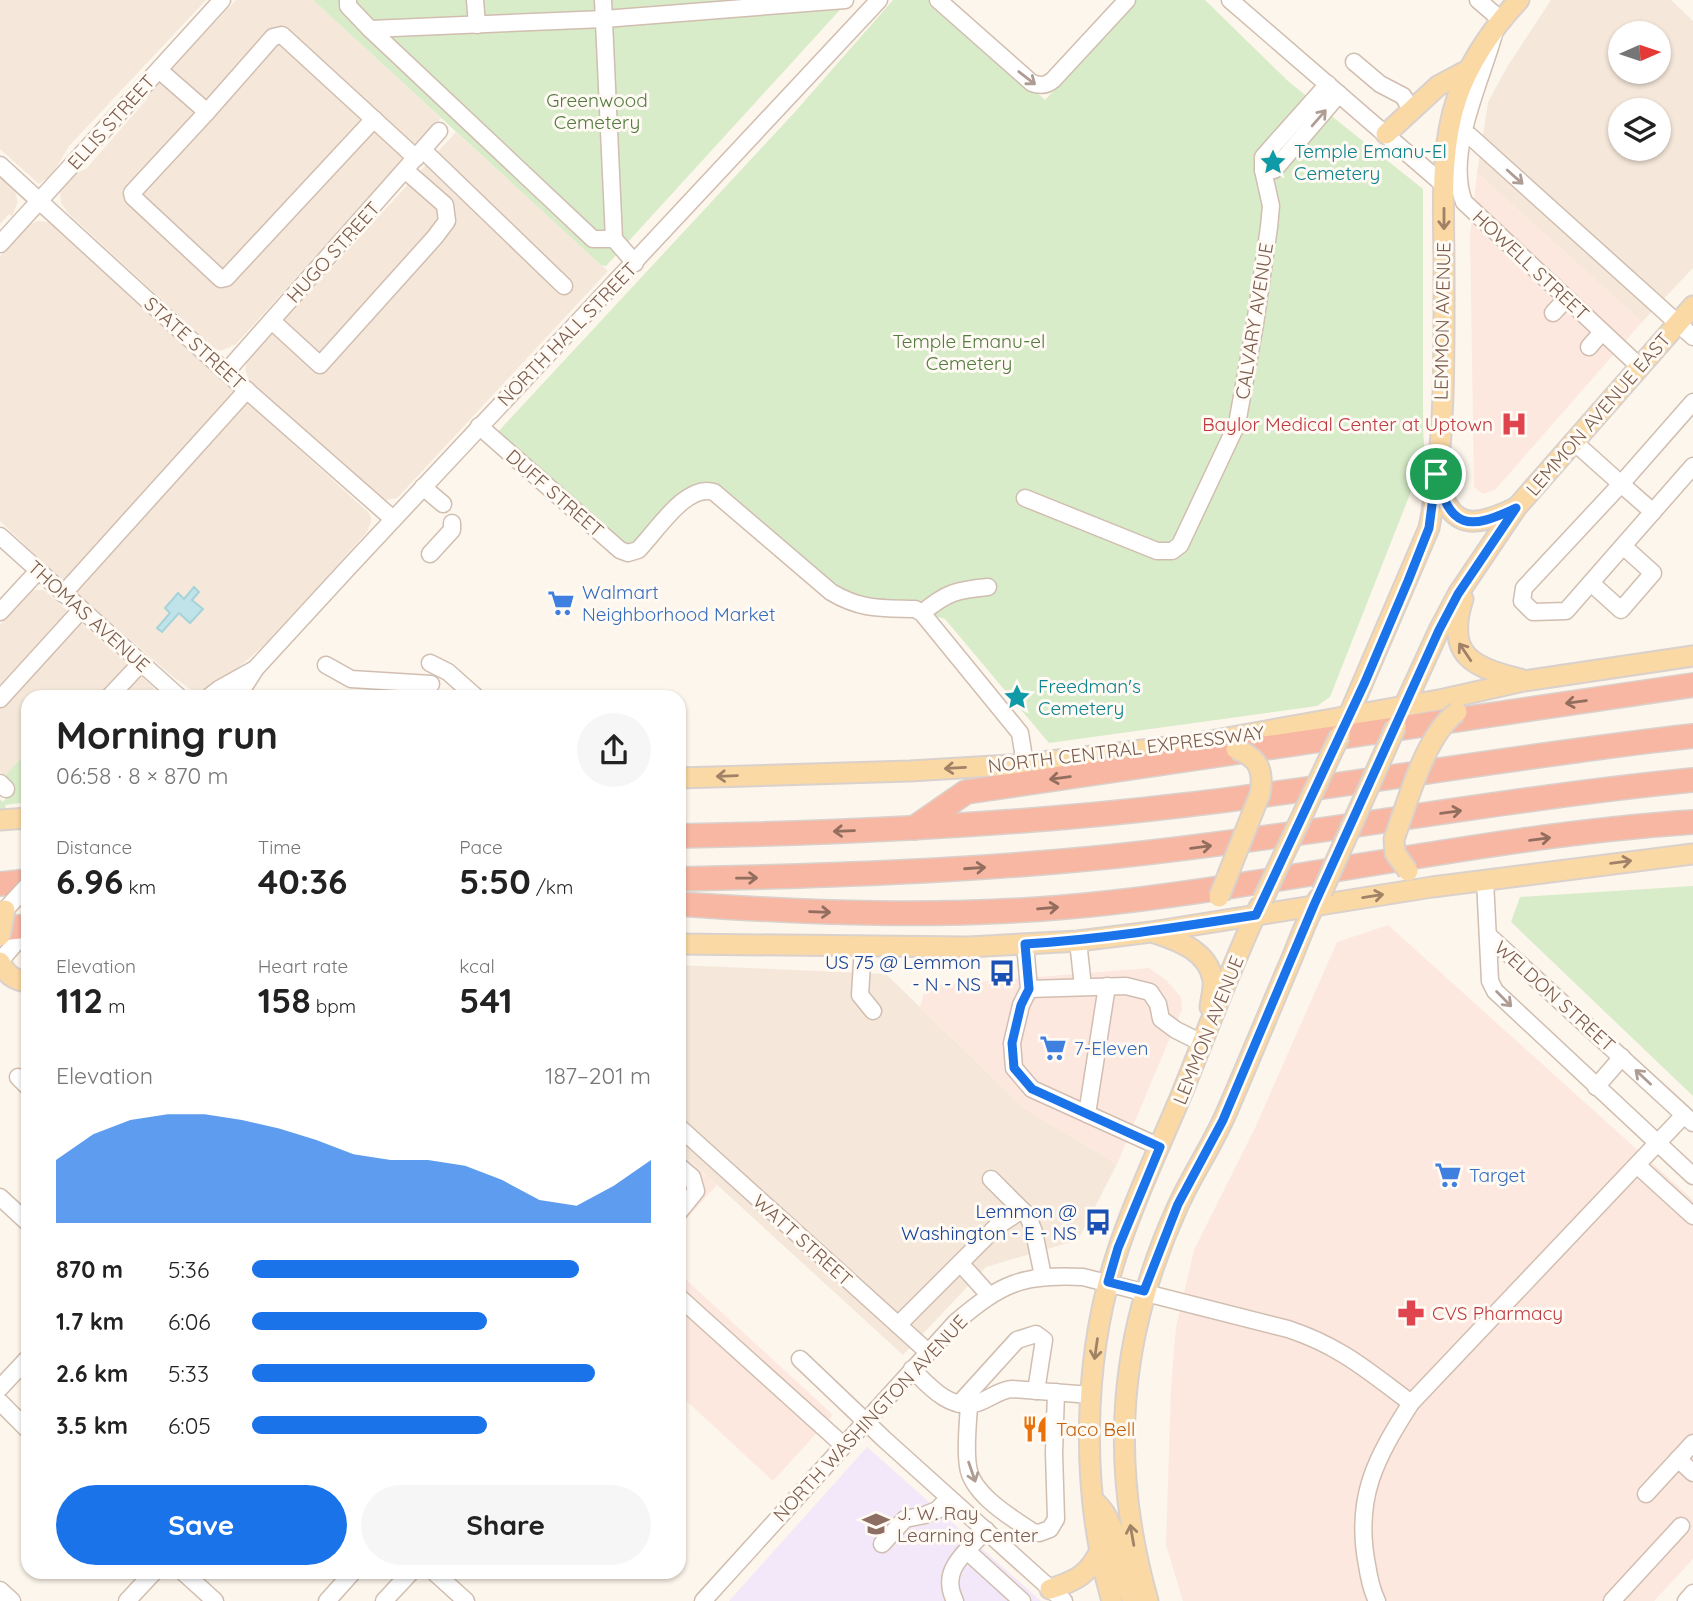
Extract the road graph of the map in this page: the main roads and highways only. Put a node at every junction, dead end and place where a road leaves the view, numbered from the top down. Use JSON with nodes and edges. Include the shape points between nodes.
{"nodes":[{"id":1,"x":1519,"y":0,"type":"edge"},
{"id":2,"x":1468,"y":70,"type":"junction"},
{"id":3,"x":1385,"y":134,"type":"road end"},
{"id":4,"x":1693,"y":306,"type":"edge"},
{"id":5,"x":1436,"y":474,"type":"junction"},
{"id":6,"x":1516,"y":508,"type":"junction"},
{"id":7,"x":1480,"y":562,"type":"junction"},
{"id":8,"x":1693,"y":656,"type":"edge"},
{"id":9,"x":1524,"y":681,"type":"junction"},
{"id":10,"x":1693,"y":685,"type":"edge"},
{"id":11,"x":1404,"y":707,"type":"junction"},
{"id":12,"x":1349,"y":717,"type":"junction"},
{"id":13,"x":1693,"y":736,"type":"edge"},
{"id":14,"x":1193,"y":744,"type":"junction"},
{"id":15,"x":686,"y":778,"type":"edge"},
{"id":16,"x":1693,"y":780,"type":"edge"},
{"id":17,"x":21,"y":818,"type":"edge"},
{"id":18,"x":0,"y":820,"type":"edge"},
{"id":19,"x":1693,"y":822,"type":"edge"},
{"id":20,"x":913,"y":828,"type":"junction"},
{"id":21,"x":686,"y":835,"type":"edge"},
{"id":22,"x":1693,"y":854,"type":"edge"},
{"id":23,"x":686,"y":879,"type":"edge"},
{"id":24,"x":21,"y":883,"type":"edge"},
{"id":25,"x":0,"y":884,"type":"edge"},
{"id":26,"x":1432,"y":887,"type":"junction"},
{"id":27,"x":1318,"y":899,"type":"junction"},
{"id":28,"x":686,"y":904,"type":"edge"},
{"id":29,"x":1259,"y":907,"type":"junction"},
{"id":30,"x":2,"y":918,"type":"edge"},
{"id":31,"x":21,"y":925,"type":"edge"},
{"id":32,"x":1187,"y":926,"type":"junction"},
{"id":33,"x":1151,"y":932,"type":"junction"},
{"id":34,"x":0,"y":936,"type":"edge"},
{"id":35,"x":686,"y":944,"type":"edge"},
{"id":36,"x":1,"y":971,"type":"edge"},
{"id":37,"x":21,"y":981,"type":"edge"},
{"id":38,"x":1204,"y":1039,"type":"junction"},
{"id":39,"x":1093,"y":1500,"type":"junction"},
{"id":40,"x":1101,"y":1548,"type":"junction"},
{"id":41,"x":1057,"y":1595,"type":"edge"},
{"id":42,"x":1112,"y":1601,"type":"edge"},
{"id":43,"x":1134,"y":1601,"type":"edge"},
{"id":44,"x":1148,"y":1601,"type":"edge"}],
"edges":[{"from":1,"to":2,"type":"main road","name":"LEMMON AVENUE"},
{"from":2,"to":3,"type":"main road","via":[[1438,86]]},
{"from":2,"to":5,"type":"main road","name":"LEMMON AVENUE","one_way":true,"via":[[1450,127],[1444,185],[1443,364]]},
{"from":4,"to":6,"type":"main road","name":"LEMMON AVENUE EAST"},
{"from":5,"to":6,"type":"main road","via":[[1445,504],[1468,522],[1485,522]]},
{"from":5,"to":12,"type":"main road","name":"LEMMON AVENUE","via":[[1429,528]]},
{"from":6,"to":7,"type":"main road","name":"LEMMON AVENUE EAST"},
{"from":9,"to":7,"type":"main road","one_way":true,"via":[[1478,666],[1459,645],[1462,601]]},
{"from":7,"to":11,"type":"main road","name":"LEMMON AVENUE EAST","via":[[1439,630]]},
{"from":8,"to":9,"type":"main road","name":"NORTH CENTRAL EXPRESSWAY"},
{"from":9,"to":11,"type":"main road","name":"NORTH CENTRAL EXPRESSWAY"},
{"from":9,"to":26,"type":"main road","bridge":true,"via":[[1457,712],[1441,726],[1427,752],[1394,839],[1395,853],[1408,871]]},
{"from":10,"to":20,"type":"highway","one_way":true,"via":[[966,792]]},
{"from":11,"to":12,"type":"main road","name":"NORTH CENTRAL EXPRESSWAY"},
{"from":11,"to":27,"type":"main road","bridge":true},
{"from":12,"to":14,"type":"main road","name":"NORTH CENTRAL EXPRESSWAY"},
{"from":12,"to":29,"type":"main road","name":"LEMMON AVENUE","bridge":true},
{"from":13,"to":20,"type":"highway","via":[[1185,805]]},
{"from":14,"to":15,"type":"main road","name":"NORTH CENTRAL EXPRESSWAY","one_way":true,"via":[[1025,764]]},
{"from":14,"to":32,"type":"main road","bridge":true,"via":[[1247,754],[1263,779],[1219,897]]},
{"from":23,"to":16,"type":"highway","one_way":true,"via":[[928,871],[1116,856]]},
{"from":17,"to":18,"type":"main road"},
{"from":28,"to":19,"type":"highway","one_way":true,"via":[[850,913],[1015,911],[1107,903],[1572,835]]},
{"from":20,"to":21,"type":"highway","one_way":true},
{"from":26,"to":22,"type":"main road","one_way":true},
{"from":24,"to":25,"type":"highway"},
{"from":27,"to":26,"type":"main road","one_way":true},
{"from":27,"to":29,"type":"main road"},
{"from":44,"to":27,"type":"main road","one_way":true,"via":[[1131,1533],[1124,1422],[1131,1345],[1144,1291]]},
{"from":29,"to":32,"type":"main road"},
{"from":29,"to":38,"type":"main road","name":"LEMMON AVENUE"},
{"from":30,"to":31,"type":"highway"},
{"from":30,"to":34,"type":"main road","bridge":true},
{"from":32,"to":33,"type":"main road"},
{"from":33,"to":35,"type":"main road","via":[[968,947]]},
{"from":33,"to":38,"type":"main road","via":[[1192,948],[1210,970],[1213,982]]},
{"from":36,"to":37,"type":"main road"},
{"from":38,"to":39,"type":"main road","name":"LEMMON AVENUE","one_way":true,"via":[[1108,1282],[1091,1395]]},
{"from":39,"to":40,"type":"main road","name":"LEMMON AVENUE"},
{"from":39,"to":43,"type":"main road","via":[[1112,1524],[1124,1581]]},
{"from":40,"to":41,"type":"main road","via":[[1094,1564]]},
{"from":40,"to":42,"type":"main road","name":"LEMMON AVENUE"}]}
